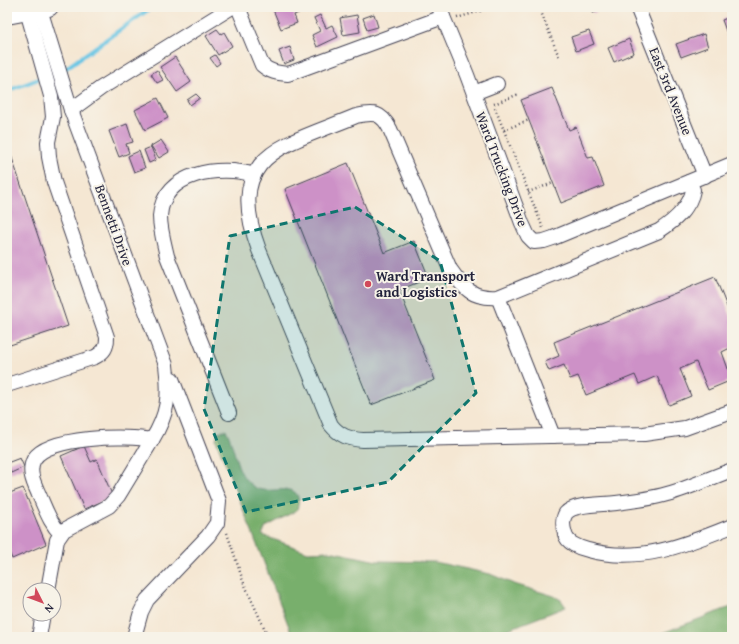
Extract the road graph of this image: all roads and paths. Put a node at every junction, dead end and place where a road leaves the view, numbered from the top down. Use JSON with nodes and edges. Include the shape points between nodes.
{"nodes":[{"id":1,"x":232,"y":7,"type":"edge"},
{"id":2,"x":238,"y":7,"type":"edge"},
{"id":3,"x":492,"y":7,"type":"edge"},
{"id":4,"x":540,"y":7,"type":"edge"},
{"id":5,"x":637,"y":7,"type":"edge"},
{"id":6,"x":39,"y":9,"type":"edge"},
{"id":7,"x":7,"y":15,"type":"edge"},
{"id":8,"x":442,"y":15,"type":"edge"},
{"id":9,"x":559,"y":57,"type":"dead end"},
{"id":10,"x":492,"y":86,"type":"joint"},
{"id":11,"x":474,"y":93,"type":"junction"},
{"id":12,"x":519,"y":94,"type":"dead end"},
{"id":13,"x":494,"y":104,"type":"junction"},
{"id":14,"x":71,"y":110,"type":"junction"},
{"id":15,"x":529,"y":120,"type":"dead end"},
{"id":16,"x":504,"y":130,"type":"junction"},
{"id":17,"x":732,"y":164,"type":"edge"},
{"id":18,"x":254,"y":175,"type":"junction"},
{"id":19,"x":705,"y":176,"type":"junction"},
{"id":20,"x":689,"y":182,"type":"junction"},
{"id":21,"x":553,"y":183,"type":"dead end"},
{"id":22,"x":528,"y":192,"type":"junction"},
{"id":23,"x":547,"y":240,"type":"junction"},
{"id":24,"x":498,"y":297,"type":"junction"},
{"id":25,"x":166,"y":365,"type":"junction"},
{"id":26,"x":7,"y":385,"type":"edge"},
{"id":27,"x":732,"y":411,"type":"edge"},
{"id":28,"x":229,"y":413,"type":"dead end"},
{"id":29,"x":553,"y":436,"type":"junction"},
{"id":30,"x":152,"y":440,"type":"junction"},
{"id":31,"x":732,"y":470,"type":"edge"},
{"id":32,"x":732,"y":526,"type":"edge"},
{"id":33,"x":227,"y":532,"type":"dead end"},
{"id":34,"x":61,"y":534,"type":"junction"},
{"id":35,"x":49,"y":582,"type":"edge"},
{"id":36,"x":42,"y":622,"type":"edge"},
{"id":37,"x":39,"y":637,"type":"edge"},
{"id":38,"x":134,"y":637,"type":"edge"},
{"id":39,"x":267,"y":637,"type":"edge"}],
"edges":[{"from":1,"to":14,"type":"street","via":[[101,88]]},
{"from":2,"to":8,"type":"street","via":[[262,65],[267,70],[288,74]]},
{"from":3,"to":8,"type":"path"},
{"from":4,"to":9,"type":"path"},
{"from":5,"to":19,"type":"street","name":"East 3rd Avenue"},
{"from":6,"to":7,"type":"main road"},
{"from":6,"to":14,"type":"street","name":"Bennetti Drive"},
{"from":6,"to":26,"type":"street","via":[[46,79],[53,107],[48,142],[54,182],[107,337],[107,345],[103,352],[95,357]]},
{"from":8,"to":11,"type":"street","name":"Ward Trucking Drive"},
{"from":10,"to":11,"type":"street"},
{"from":10,"to":13,"type":"path"},
{"from":11,"to":23,"type":"street","name":"Ward Trucking Drive","via":[[528,236],[534,242]]},
{"from":12,"to":13,"type":"path"},
{"from":13,"to":16,"type":"path"},
{"from":14,"to":25,"type":"street","name":"Bennetti Drive"},
{"from":15,"to":16,"type":"path"},
{"from":16,"to":22,"type":"path"},
{"from":17,"to":19,"type":"street"},
{"from":18,"to":24,"type":"street","via":[[259,164],[280,148],[356,116],[369,113],[379,115],[385,119],[390,129],[450,269],[465,288],[475,295],[486,298]]},
{"from":18,"to":28,"type":"street","via":[[234,170],[218,170],[187,179],[172,189],[164,202],[160,216],[167,256]]},
{"from":18,"to":29,"type":"street","via":[[249,187],[248,201],[252,232],[331,425],[339,434],[350,439],[364,440]]},
{"from":19,"to":20,"type":"street"},
{"from":20,"to":23,"type":"street"},
{"from":20,"to":24,"type":"street","via":[[693,190],[689,202],[677,217],[664,227]]},
{"from":21,"to":22,"type":"path"},
{"from":22,"to":23,"type":"path"},
{"from":24,"to":29,"type":"street"},
{"from":25,"to":30,"type":"street","name":"Bennetti Drive","via":[[168,403],[162,423]]},
{"from":25,"to":38,"type":"street","via":[[219,501],[219,511],[217,523],[208,536],[147,600]]},
{"from":27,"to":29,"type":"street","via":[[685,428],[662,433]]},
{"from":30,"to":34,"type":"street","name":"Bennetti Drive","via":[[118,496],[109,506],[75,523]]},
{"from":30,"to":34,"type":"street","via":[[119,437],[65,443],[38,454],[31,468],[32,479],[49,518]]},
{"from":31,"to":32,"type":"street","via":[[666,494],[576,507],[566,514],[563,524],[565,536],[581,549],[623,556],[663,551]]},
{"from":33,"to":39,"type":"path","via":[[243,581]]},
{"from":34,"to":35,"type":"street","via":[[57,540]]},
{"from":36,"to":37,"type":"street"}]}
